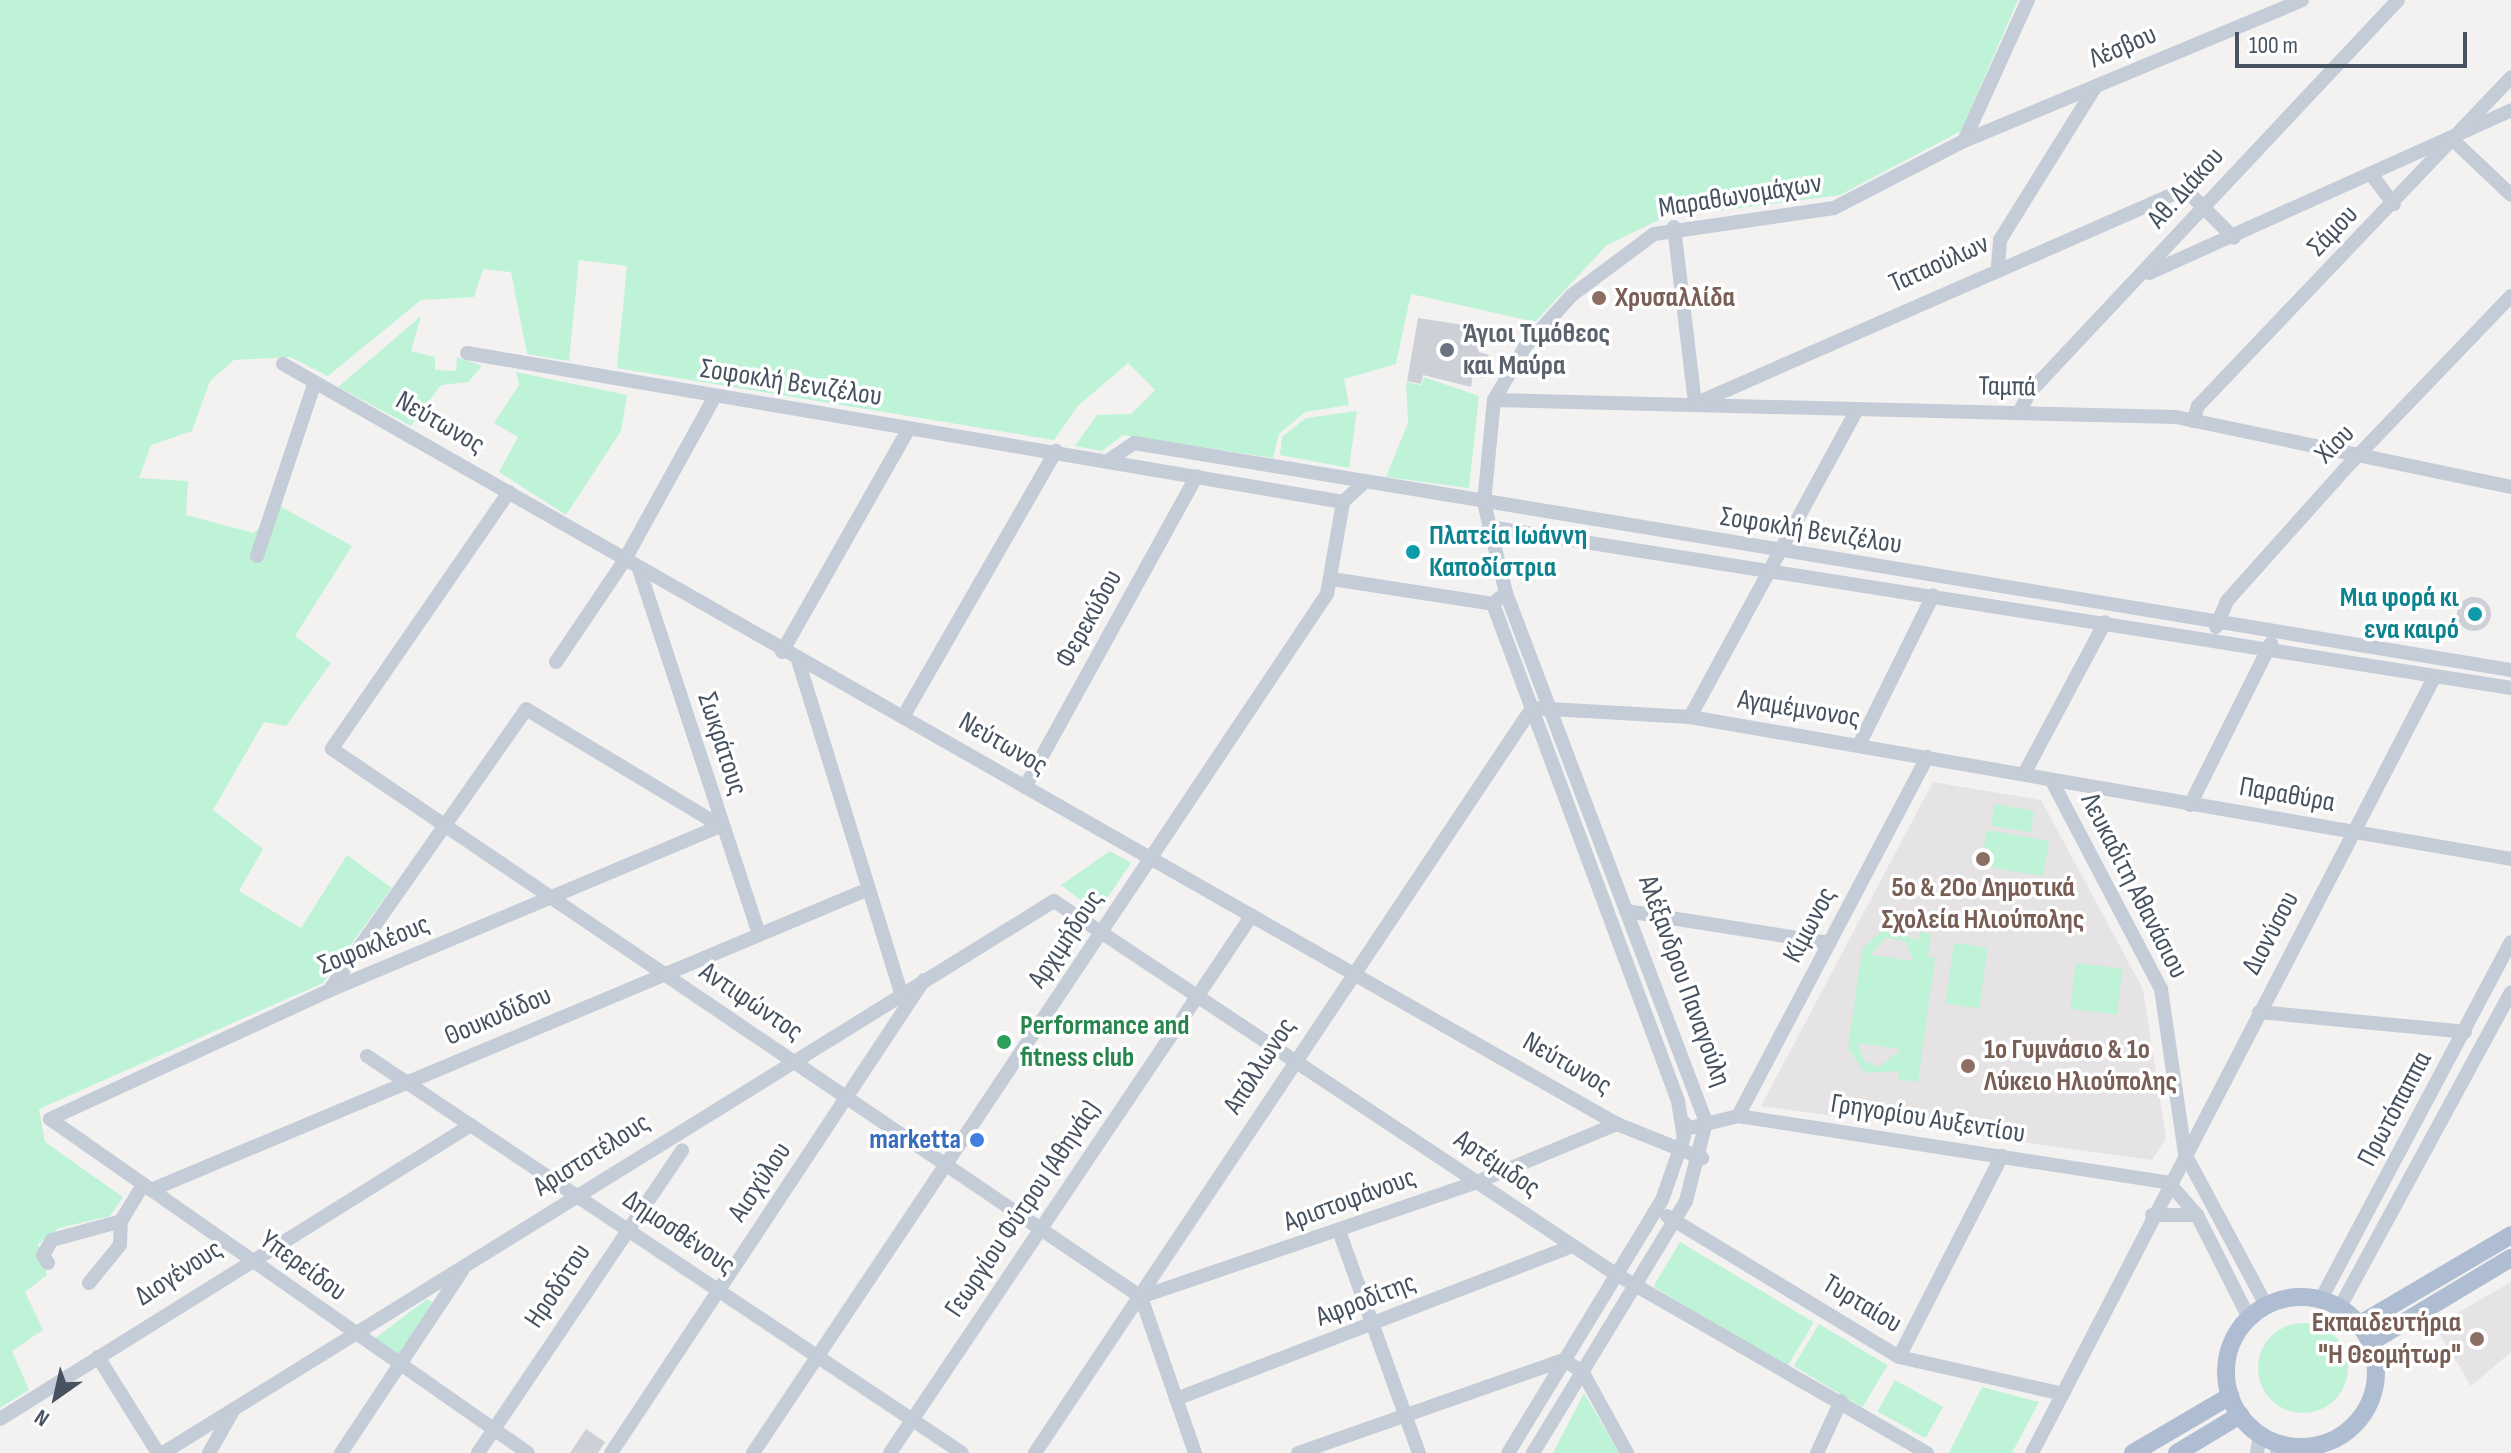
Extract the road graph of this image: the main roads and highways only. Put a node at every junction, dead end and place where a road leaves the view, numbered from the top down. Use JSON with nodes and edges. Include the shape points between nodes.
{"nodes":[{"id":1,"x":2509,"y":1239,"type":"edge"},
{"id":2,"x":2511,"y":1258,"type":"edge"},
{"id":3,"x":2360,"y":1324,"type":"junction"},
{"id":4,"x":2371,"y":1342,"type":"junction"},
{"id":5,"x":2230,"y":1396,"type":"junction"},
{"id":6,"x":2240,"y":1415,"type":"junction"},
{"id":7,"x":2278,"y":1448,"type":"edge"},
{"id":8,"x":2133,"y":1453,"type":"edge"},
{"id":9,"x":2177,"y":1453,"type":"edge"}],
"edges":[{"from":1,"to":3,"type":"main road"},
{"from":2,"to":4,"type":"main road"},
{"from":3,"to":4,"type":"main road"},
{"from":3,"to":5,"type":"main road","via":[[2321,1299],[2266,1305],[2249,1318],[2228,1354]]},
{"from":4,"to":7,"type":"main road","via":[[2376,1384],[2357,1422],[2321,1444]]},
{"from":5,"to":6,"type":"main road"},
{"from":5,"to":8,"type":"main road"},
{"from":6,"to":7,"type":"main road"},
{"from":6,"to":9,"type":"main road"}]}
